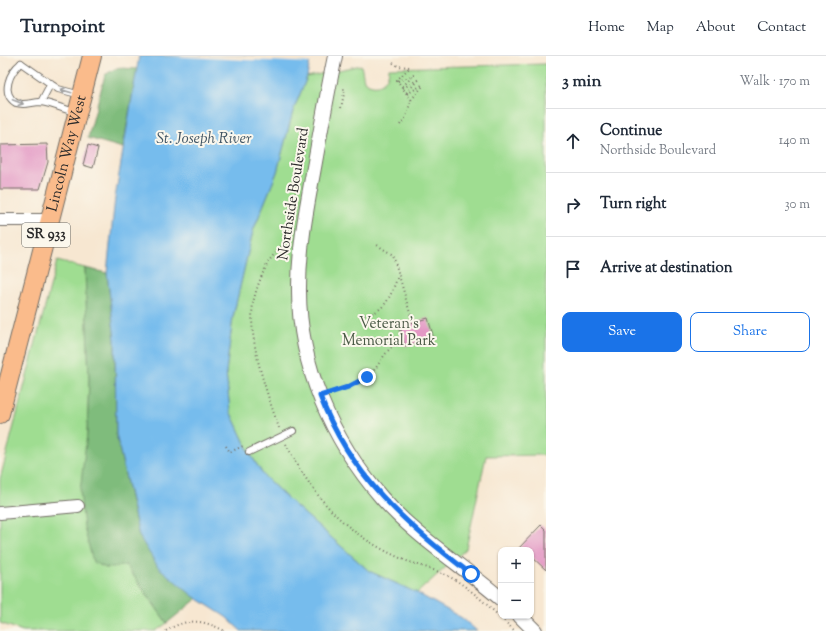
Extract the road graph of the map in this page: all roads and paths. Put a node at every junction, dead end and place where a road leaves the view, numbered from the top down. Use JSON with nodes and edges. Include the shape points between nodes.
{"nodes":[{"id":1,"x":92,"y":56,"type":"edge"},
{"id":2,"x":335,"y":56,"type":"edge"},
{"id":3,"x":22,"y":59,"type":"edge"},
{"id":4,"x":393,"y":63,"type":"dead end"},
{"id":5,"x":398,"y":81,"type":"junction"},
{"id":6,"x":50,"y":83,"type":"junction"},
{"id":7,"x":402,"y":87,"type":"junction"},
{"id":8,"x":407,"y":94,"type":"junction"},
{"id":9,"x":82,"y":96,"type":"junction"},
{"id":10,"x":411,"y":100,"type":"junction"},
{"id":11,"x":42,"y":102,"type":"junction"},
{"id":12,"x":77,"y":113,"type":"junction"},
{"id":13,"x":400,"y":125,"type":"dead end"},
{"id":14,"x":0,"y":220,"type":"edge"},
{"id":15,"x":50,"y":220,"type":"junction"},
{"id":16,"x":377,"y":245,"type":"dead end"},
{"id":17,"x":399,"y":275,"type":"junction"},
{"id":18,"x":364,"y":315,"type":"dead end"},
{"id":19,"x":3,"y":395,"type":"edge"},
{"id":20,"x":320,"y":396,"type":"junction"},
{"id":21,"x":0,"y":414,"type":"edge"},
{"id":22,"x":294,"y":431,"type":"dead end"},
{"id":23,"x":250,"y":452,"type":"dead end"},
{"id":24,"x":78,"y":506,"type":"dead end"},
{"id":25,"x":0,"y":513,"type":"edge"},
{"id":26,"x":498,"y":597,"type":"edge"},
{"id":27,"x":523,"y":619,"type":"edge"},
{"id":28,"x":166,"y":631,"type":"edge"},
{"id":29,"x":225,"y":631,"type":"edge"},
{"id":30,"x":535,"y":631,"type":"edge"}],
"edges":[{"from":1,"to":9,"type":"main road","name":"Lincoln Way West","number":"SR 933"},
{"from":2,"to":20,"type":"street","name":"Northside Boulevard","via":[[304,224],[299,265],[302,331]]},
{"from":3,"to":6,"type":"lane"},
{"from":3,"to":11,"type":"lane","one_way":true,"via":[[12,70],[6,84],[8,95],[15,102],[26,105]]},
{"from":4,"to":5,"type":"path","via":[[410,67],[396,80]]},
{"from":5,"to":7,"type":"path"},
{"from":5,"to":7,"type":"path","via":[[415,76]]},
{"from":9,"to":6,"type":"lane","one_way":true,"via":[[58,89]]},
{"from":6,"to":11,"type":"lane"},
{"from":7,"to":8,"type":"path"},
{"from":7,"to":8,"type":"path","via":[[419,79]]},
{"from":8,"to":10,"type":"path"},
{"from":8,"to":10,"type":"path","via":[[423,86]]},
{"from":9,"to":12,"type":"main road","name":"Lincoln Way West","number":"SR 933"},
{"from":10,"to":13,"type":"path","via":[[406,117]]},
{"from":11,"to":12,"type":"lane"},
{"from":12,"to":15,"type":"main road","name":"Lincoln Way West","number":"SR 933"},
{"from":14,"to":15,"type":"street"},
{"from":15,"to":19,"type":"main road","name":"Lincoln Way West","number":"SR 933"},
{"from":16,"to":17,"type":"path","via":[[393,255]]},
{"from":17,"to":18,"type":"path","via":[[387,302],[374,314]]},
{"from":17,"to":20,"type":"path","via":[[412,320],[398,323],[402,342],[396,343],[367,377],[348,387]]},
{"from":19,"to":21,"type":"main road","name":"Lincoln Way West","number":"SR 933"},
{"from":20,"to":26,"type":"street","name":"Northside Boulevard","via":[[348,454],[383,499],[423,536]]},
{"from":22,"to":23,"type":"lane"},
{"from":24,"to":25,"type":"street"},
{"from":27,"to":30,"type":"street"},
{"from":28,"to":29,"type":"path","via":[[188,622],[198,621]]}]}
